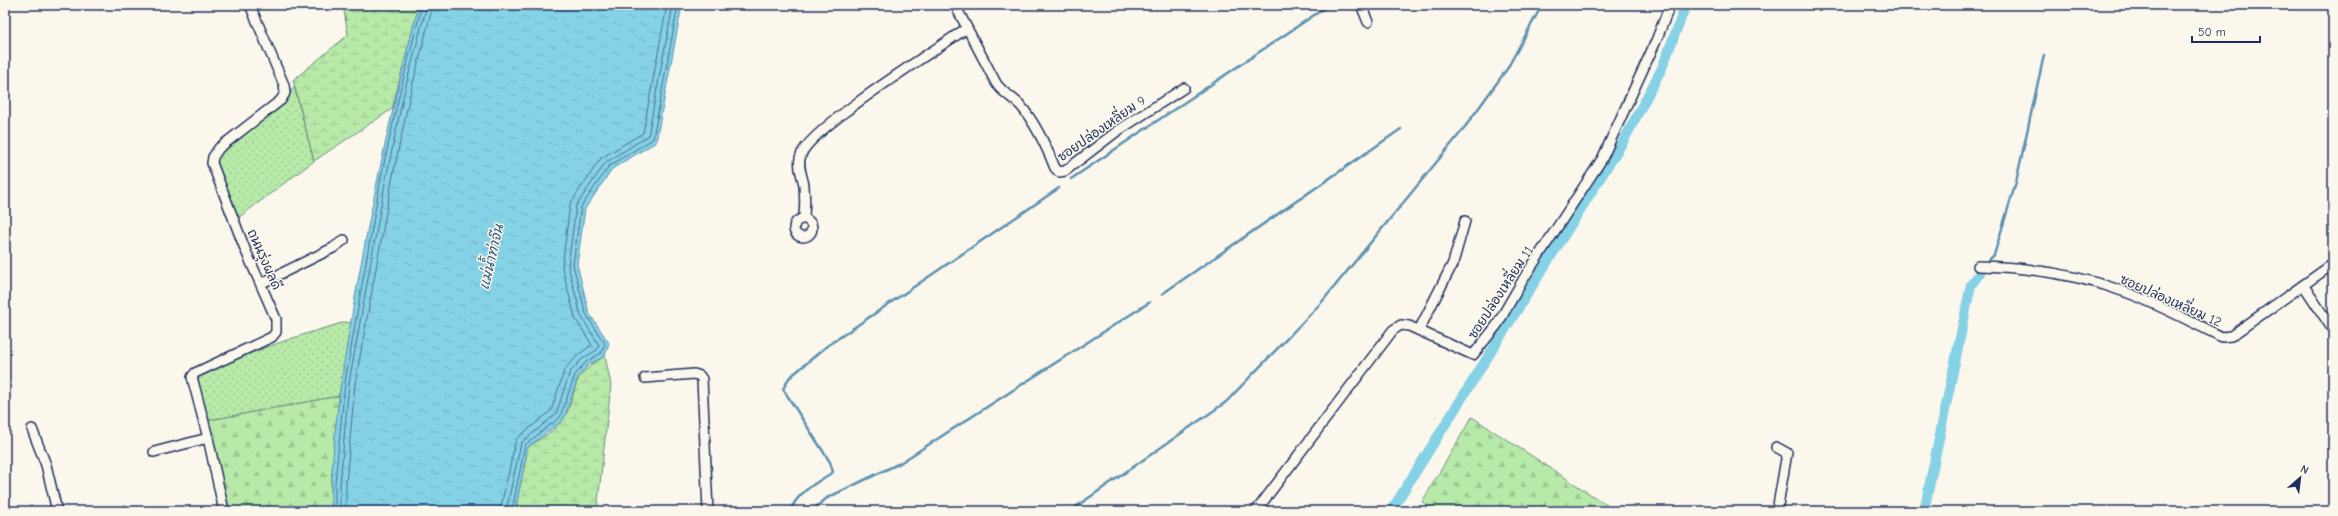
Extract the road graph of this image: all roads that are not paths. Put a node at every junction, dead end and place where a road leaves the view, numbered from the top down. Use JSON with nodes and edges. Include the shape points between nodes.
{"nodes":[{"id":1,"x":250,"y":5,"type":"edge"},
{"id":2,"x":955,"y":5,"type":"edge"},
{"id":3,"x":1361,"y":5,"type":"edge"},
{"id":4,"x":1670,"y":5,"type":"edge"},
{"id":5,"x":1368,"y":22,"type":"dead end"},
{"id":6,"x":967,"y":28,"type":"junction"},
{"id":7,"x":1184,"y":88,"type":"dead end"},
{"id":8,"x":804,"y":218,"type":"dead end"},
{"id":9,"x":1465,"y":221,"type":"dead end"},
{"id":10,"x":344,"y":240,"type":"dead end"},
{"id":11,"x":2333,"y":264,"type":"edge"},
{"id":12,"x":1978,"y":266,"type":"dead end"},
{"id":13,"x":262,"y":283,"type":"junction"},
{"id":14,"x":2304,"y":286,"type":"junction"},
{"id":15,"x":1419,"y":330,"type":"junction"},
{"id":16,"x":2333,"y":330,"type":"edge"},
{"id":17,"x":645,"y":378,"type":"dead end"},
{"id":18,"x":32,"y":429,"type":"dead end"},
{"id":19,"x":208,"y":438,"type":"junction"},
{"id":20,"x":1776,"y":447,"type":"dead end"},
{"id":21,"x":154,"y":452,"type":"dead end"},
{"id":22,"x":57,"y":511,"type":"edge"},
{"id":23,"x":224,"y":511,"type":"edge"},
{"id":24,"x":708,"y":511,"type":"edge"},
{"id":25,"x":1256,"y":511,"type":"edge"},
{"id":26,"x":1777,"y":511,"type":"edge"}],
"edges":[{"from":1,"to":13,"type":"street","name":"ถนนรุ่งผลดี","via":[[284,85],[285,93],[281,100],[219,148],[212,162],[245,249]]},
{"from":2,"to":6,"type":"street","name":"ซอยปล่องเหลี่ยม 9"},
{"from":3,"to":5,"type":"street"},
{"from":4,"to":15,"type":"street","name":"ซอยปล่องเหลี่ยม 11","via":[[1602,159],[1481,347],[1473,355]]},
{"from":6,"to":7,"type":"street","name":"ซอยปล่องเหลี่ยม 9","via":[[996,83],[1003,93],[1020,105],[1028,115],[1059,172],[1065,171],[1116,132]]},
{"from":6,"to":8,"type":"street","via":[[829,123],[808,144],[801,153],[800,161]]},
{"from":9,"to":15,"type":"street","via":[[1452,263]]},
{"from":10,"to":13,"type":"street"},
{"from":11,"to":14,"type":"street","name":"ซอยปล่องเหลี่ยม 12"},
{"from":12,"to":14,"type":"street","name":"ซอยปล่องเหลี่ยม 12","via":[[2022,267],[2103,284],[2158,306],[2222,337],[2232,336]]},
{"from":13,"to":19,"type":"street","name":"ถนนรุ่งผลดี","via":[[277,322],[274,335],[195,373],[192,377]]},
{"from":14,"to":16,"type":"street"},
{"from":15,"to":25,"type":"street","name":"ซอยปล่องเหลี่ยม 11","via":[[1401,325],[1393,330]]},
{"from":17,"to":24,"type":"street","via":[[697,374],[702,379]]},
{"from":18,"to":22,"type":"street","via":[[46,465]]},
{"from":19,"to":21,"type":"street"},
{"from":19,"to":23,"type":"street","name":"ถนนรุ่งผลดี"},
{"from":20,"to":26,"type":"street","via":[[1787,453]]}]}
